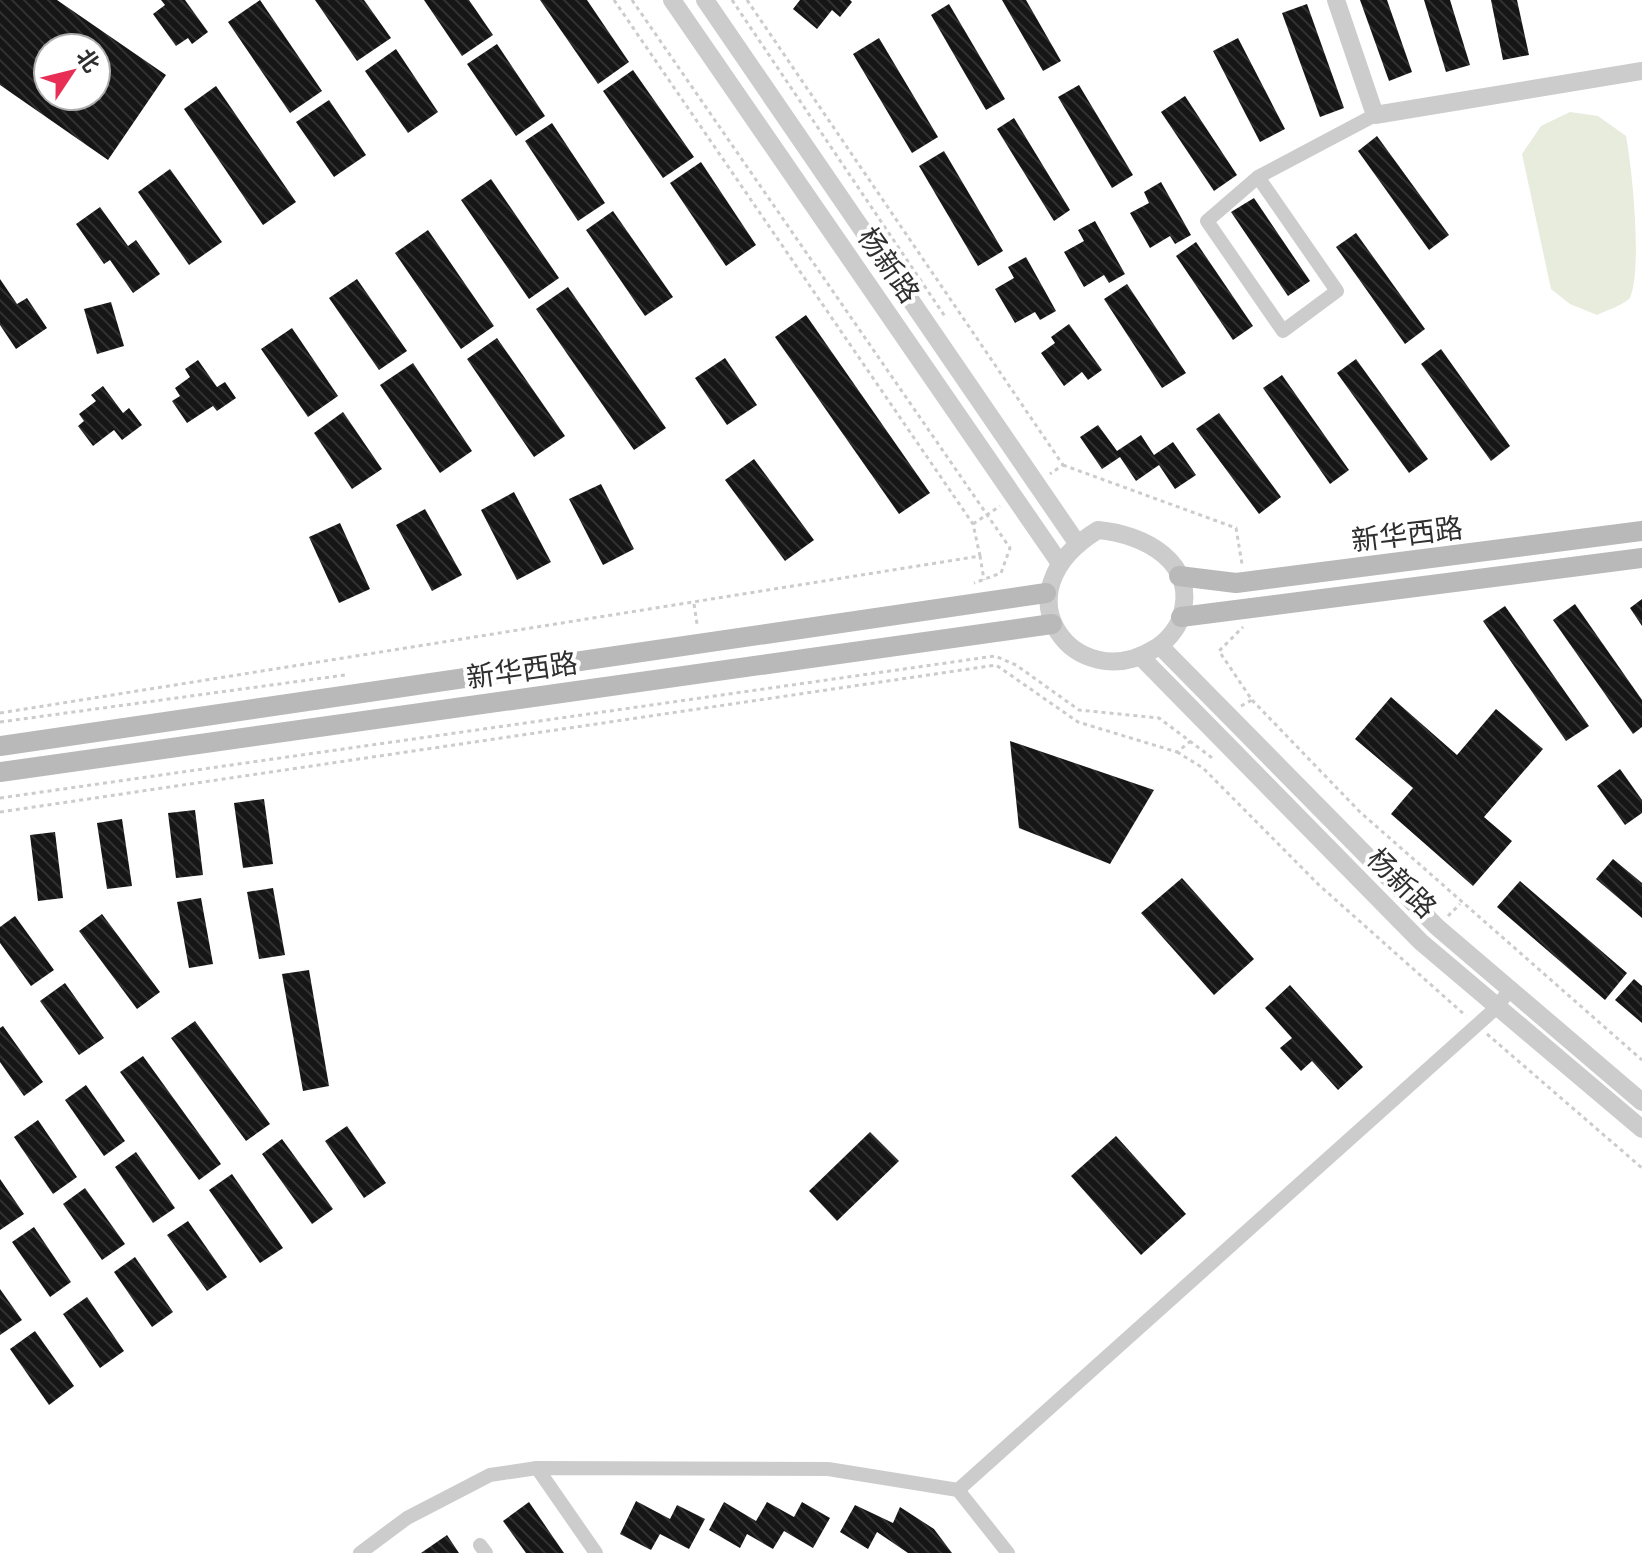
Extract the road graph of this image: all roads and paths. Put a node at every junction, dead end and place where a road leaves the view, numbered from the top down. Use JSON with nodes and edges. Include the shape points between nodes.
{"nodes":[{"id":1,"x":614,"y":0,"type":"edge"},
{"id":2,"x":632,"y":0,"type":"edge"},
{"id":3,"x":672,"y":0,"type":"edge"},
{"id":4,"x":705,"y":0,"type":"edge"},
{"id":5,"x":732,"y":0,"type":"edge"},
{"id":6,"x":747,"y":0,"type":"edge"},
{"id":7,"x":1336,"y":0,"type":"edge"},
{"id":8,"x":1642,"y":71,"type":"edge"},
{"id":9,"x":1375,"y":115,"type":"junction"},
{"id":10,"x":1258,"y":177,"type":"junction"},
{"id":11,"x":949,"y":323,"type":"dead end"},
{"id":12,"x":1041,"y":462,"type":"dead end"},
{"id":13,"x":1015,"y":497,"type":"junction"},
{"id":14,"x":988,"y":514,"type":"junction"},
{"id":15,"x":973,"y":524,"type":"junction"},
{"id":16,"x":1642,"y":531,"type":"edge"},
{"id":17,"x":1077,"y":543,"type":"junction"},
{"id":18,"x":980,"y":556,"type":"junction"},
{"id":19,"x":1642,"y":558,"type":"edge"},
{"id":20,"x":1059,"y":562,"type":"junction"},
{"id":21,"x":1179,"y":576,"type":"junction"},
{"id":22,"x":984,"y":580,"type":"junction"},
{"id":23,"x":968,"y":585,"type":"dead end"},
{"id":24,"x":1046,"y":593,"type":"junction"},
{"id":25,"x":987,"y":602,"type":"junction"},
{"id":26,"x":1181,"y":617,"type":"junction"},
{"id":27,"x":1052,"y":624,"type":"junction"},
{"id":28,"x":991,"y":632,"type":"junction"},
{"id":29,"x":1160,"y":646,"type":"junction"},
{"id":30,"x":995,"y":656,"type":"junction"},
{"id":31,"x":1141,"y":657,"type":"junction"},
{"id":32,"x":345,"y":675,"type":"dead end"},
{"id":33,"x":1252,"y":700,"type":"dead end"},
{"id":34,"x":0,"y":713,"type":"edge"},
{"id":35,"x":0,"y":722,"type":"edge"},
{"id":36,"x":0,"y":746,"type":"edge"},
{"id":37,"x":1177,"y":752,"type":"dead end"},
{"id":38,"x":1218,"y":762,"type":"dead end"},
{"id":39,"x":0,"y":772,"type":"edge"},
{"id":40,"x":0,"y":798,"type":"edge"},
{"id":41,"x":0,"y":812,"type":"edge"},
{"id":42,"x":1511,"y":988,"type":"junction"},
{"id":43,"x":1496,"y":1008,"type":"junction"},
{"id":44,"x":1477,"y":1025,"type":"junction"},
{"id":45,"x":1642,"y":1060,"type":"edge"},
{"id":46,"x":1642,"y":1102,"type":"edge"},
{"id":47,"x":1642,"y":1129,"type":"edge"},
{"id":48,"x":1642,"y":1168,"type":"edge"},
{"id":49,"x":537,"y":1468,"type":"junction"},
{"id":50,"x":958,"y":1490,"type":"junction"},
{"id":51,"x":360,"y":1553,"type":"edge"},
{"id":52,"x":596,"y":1553,"type":"edge"},
{"id":53,"x":1008,"y":1553,"type":"edge"}],
"edges":[{"from":1,"to":15,"type":"path"},
{"from":2,"to":14,"type":"path"},
{"from":3,"to":13,"type":"street","name":"杨新路"},
{"from":4,"to":17,"type":"street","name":"杨新路"},
{"from":5,"to":11,"type":"path"},
{"from":6,"to":12,"type":"path","via":[[1063,465],[1049,475]]},
{"from":7,"to":9,"type":"street"},
{"from":8,"to":9,"type":"street"},
{"from":9,"to":10,"type":"street"},
{"from":10,"to":10,"type":"street","via":[[1207,221],[1283,331],[1337,291]]},
{"from":13,"to":14,"type":"path"},
{"from":13,"to":20,"type":"street","name":"杨新路"},
{"from":14,"to":15,"type":"path"},
{"from":14,"to":22,"type":"path","via":[[1010,548],[1001,573]]},
{"from":15,"to":18,"type":"path"},
{"from":16,"to":21,"type":"main road","name":"新华西路","via":[[1236,583]]},
{"from":17,"to":20,"type":"street"},
{"from":17,"to":21,"type":"street","via":[[1098,530],[1123,533],[1172,559]]},
{"from":18,"to":22,"type":"path"},
{"from":18,"to":34,"type":"path"},
{"from":19,"to":26,"type":"main road","name":"新华西路"},
{"from":20,"to":24,"type":"street"},
{"from":21,"to":26,"type":"street"},
{"from":22,"to":23,"type":"path"},
{"from":22,"to":25,"type":"path"},
{"from":24,"to":25,"type":"main road","name":"新华西路"},
{"from":24,"to":27,"type":"street"},
{"from":25,"to":36,"type":"main road","name":"新华西路"},
{"from":26,"to":29,"type":"street"},
{"from":27,"to":28,"type":"main road","name":"新华西路"},
{"from":27,"to":31,"type":"street","via":[[1081,654],[1111,662]]},
{"from":28,"to":30,"type":"path"},
{"from":28,"to":39,"type":"main road","name":"新华西路"},
{"from":29,"to":31,"type":"street"},
{"from":29,"to":42,"type":"street","name":"杨新路","via":[[1437,927]]},
{"from":30,"to":38,"type":"path","via":[[1079,710],[1159,718]]},
{"from":30,"to":40,"type":"path"},
{"from":30,"to":41,"type":"path","via":[[996,665]]},
{"from":31,"to":43,"type":"street","name":"杨新路","via":[[1421,942]]},
{"from":32,"to":35,"type":"path"},
{"from":33,"to":45,"type":"path","via":[[1360,812]]},
{"from":37,"to":44,"type":"path","via":[[1203,768],[1319,885]]},
{"from":42,"to":43,"type":"street"},
{"from":42,"to":46,"type":"street","name":"杨新路"},
{"from":43,"to":44,"type":"street"},
{"from":43,"to":47,"type":"street","name":"杨新路"},
{"from":44,"to":48,"type":"path"},
{"from":44,"to":50,"type":"street"},
{"from":49,"to":50,"type":"street","via":[[828,1469]]},
{"from":49,"to":51,"type":"street","via":[[490,1475],[407,1518]]},
{"from":49,"to":52,"type":"street"},
{"from":50,"to":53,"type":"street"}]}
